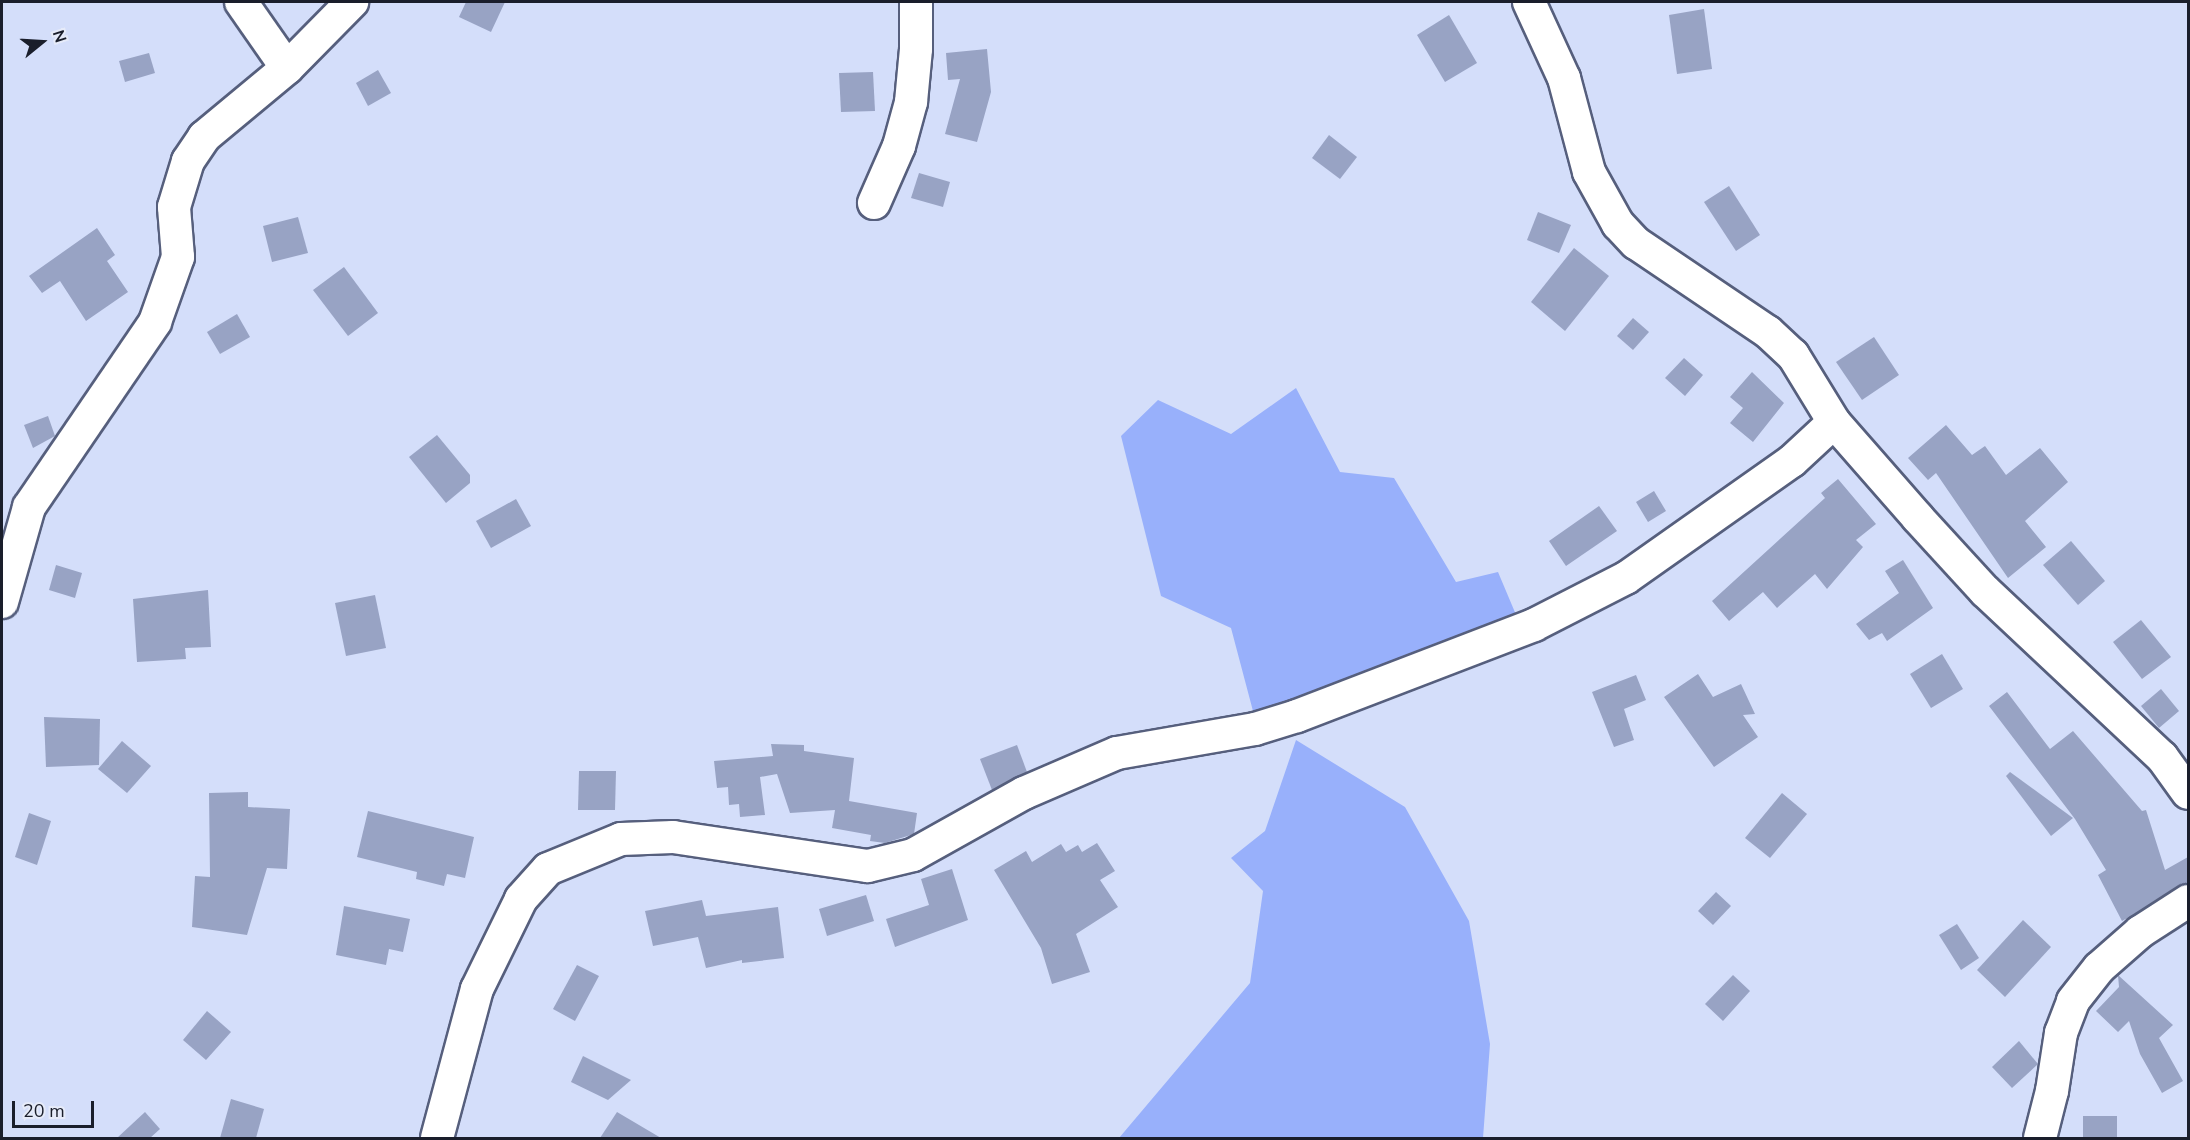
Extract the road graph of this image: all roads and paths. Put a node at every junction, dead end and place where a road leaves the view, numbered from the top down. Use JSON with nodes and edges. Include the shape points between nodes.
{"nodes":[{"id":1,"x":241,"y":2,"type":"edge"},
{"id":2,"x":352,"y":2,"type":"edge"},
{"id":3,"x":916,"y":2,"type":"edge"},
{"id":4,"x":1529,"y":2,"type":"edge"},
{"id":5,"x":287,"y":68,"type":"junction"},
{"id":6,"x":874,"y":202,"type":"dead end"},
{"id":7,"x":1834,"y":423,"type":"junction"},
{"id":8,"x":2,"y":602,"type":"edge"},
{"id":9,"x":2188,"y":793,"type":"edge"},
{"id":10,"x":2188,"y":901,"type":"edge"},
{"id":11,"x":437,"y":1138,"type":"edge"},
{"id":12,"x":2040,"y":1138,"type":"edge"}],
"edges":[{"from":1,"to":5,"type":"street"},
{"from":2,"to":5,"type":"street"},
{"from":3,"to":6,"type":"street","via":[[910,102],[899,146]]},
{"from":4,"to":7,"type":"street","via":[[1564,78],[1588,172],[1618,224],[1636,243],[1768,332],[1793,355]]},
{"from":5,"to":8,"type":"street","via":[[204,137],[188,161],[174,207],[178,257],[155,322],[29,507]]},
{"from":7,"to":9,"type":"street","via":[[1984,591],[2162,757]]},
{"from":7,"to":11,"type":"street","via":[[1792,461],[1626,578],[1534,625],[1255,729],[1117,753],[1024,793],[913,855],[868,866],[673,837],[621,839],[548,869],[521,899],[477,989]]},
{"from":10,"to":12,"type":"street","via":[[2140,932],[2098,968],[2073,1002],[2061,1033]]}]}
